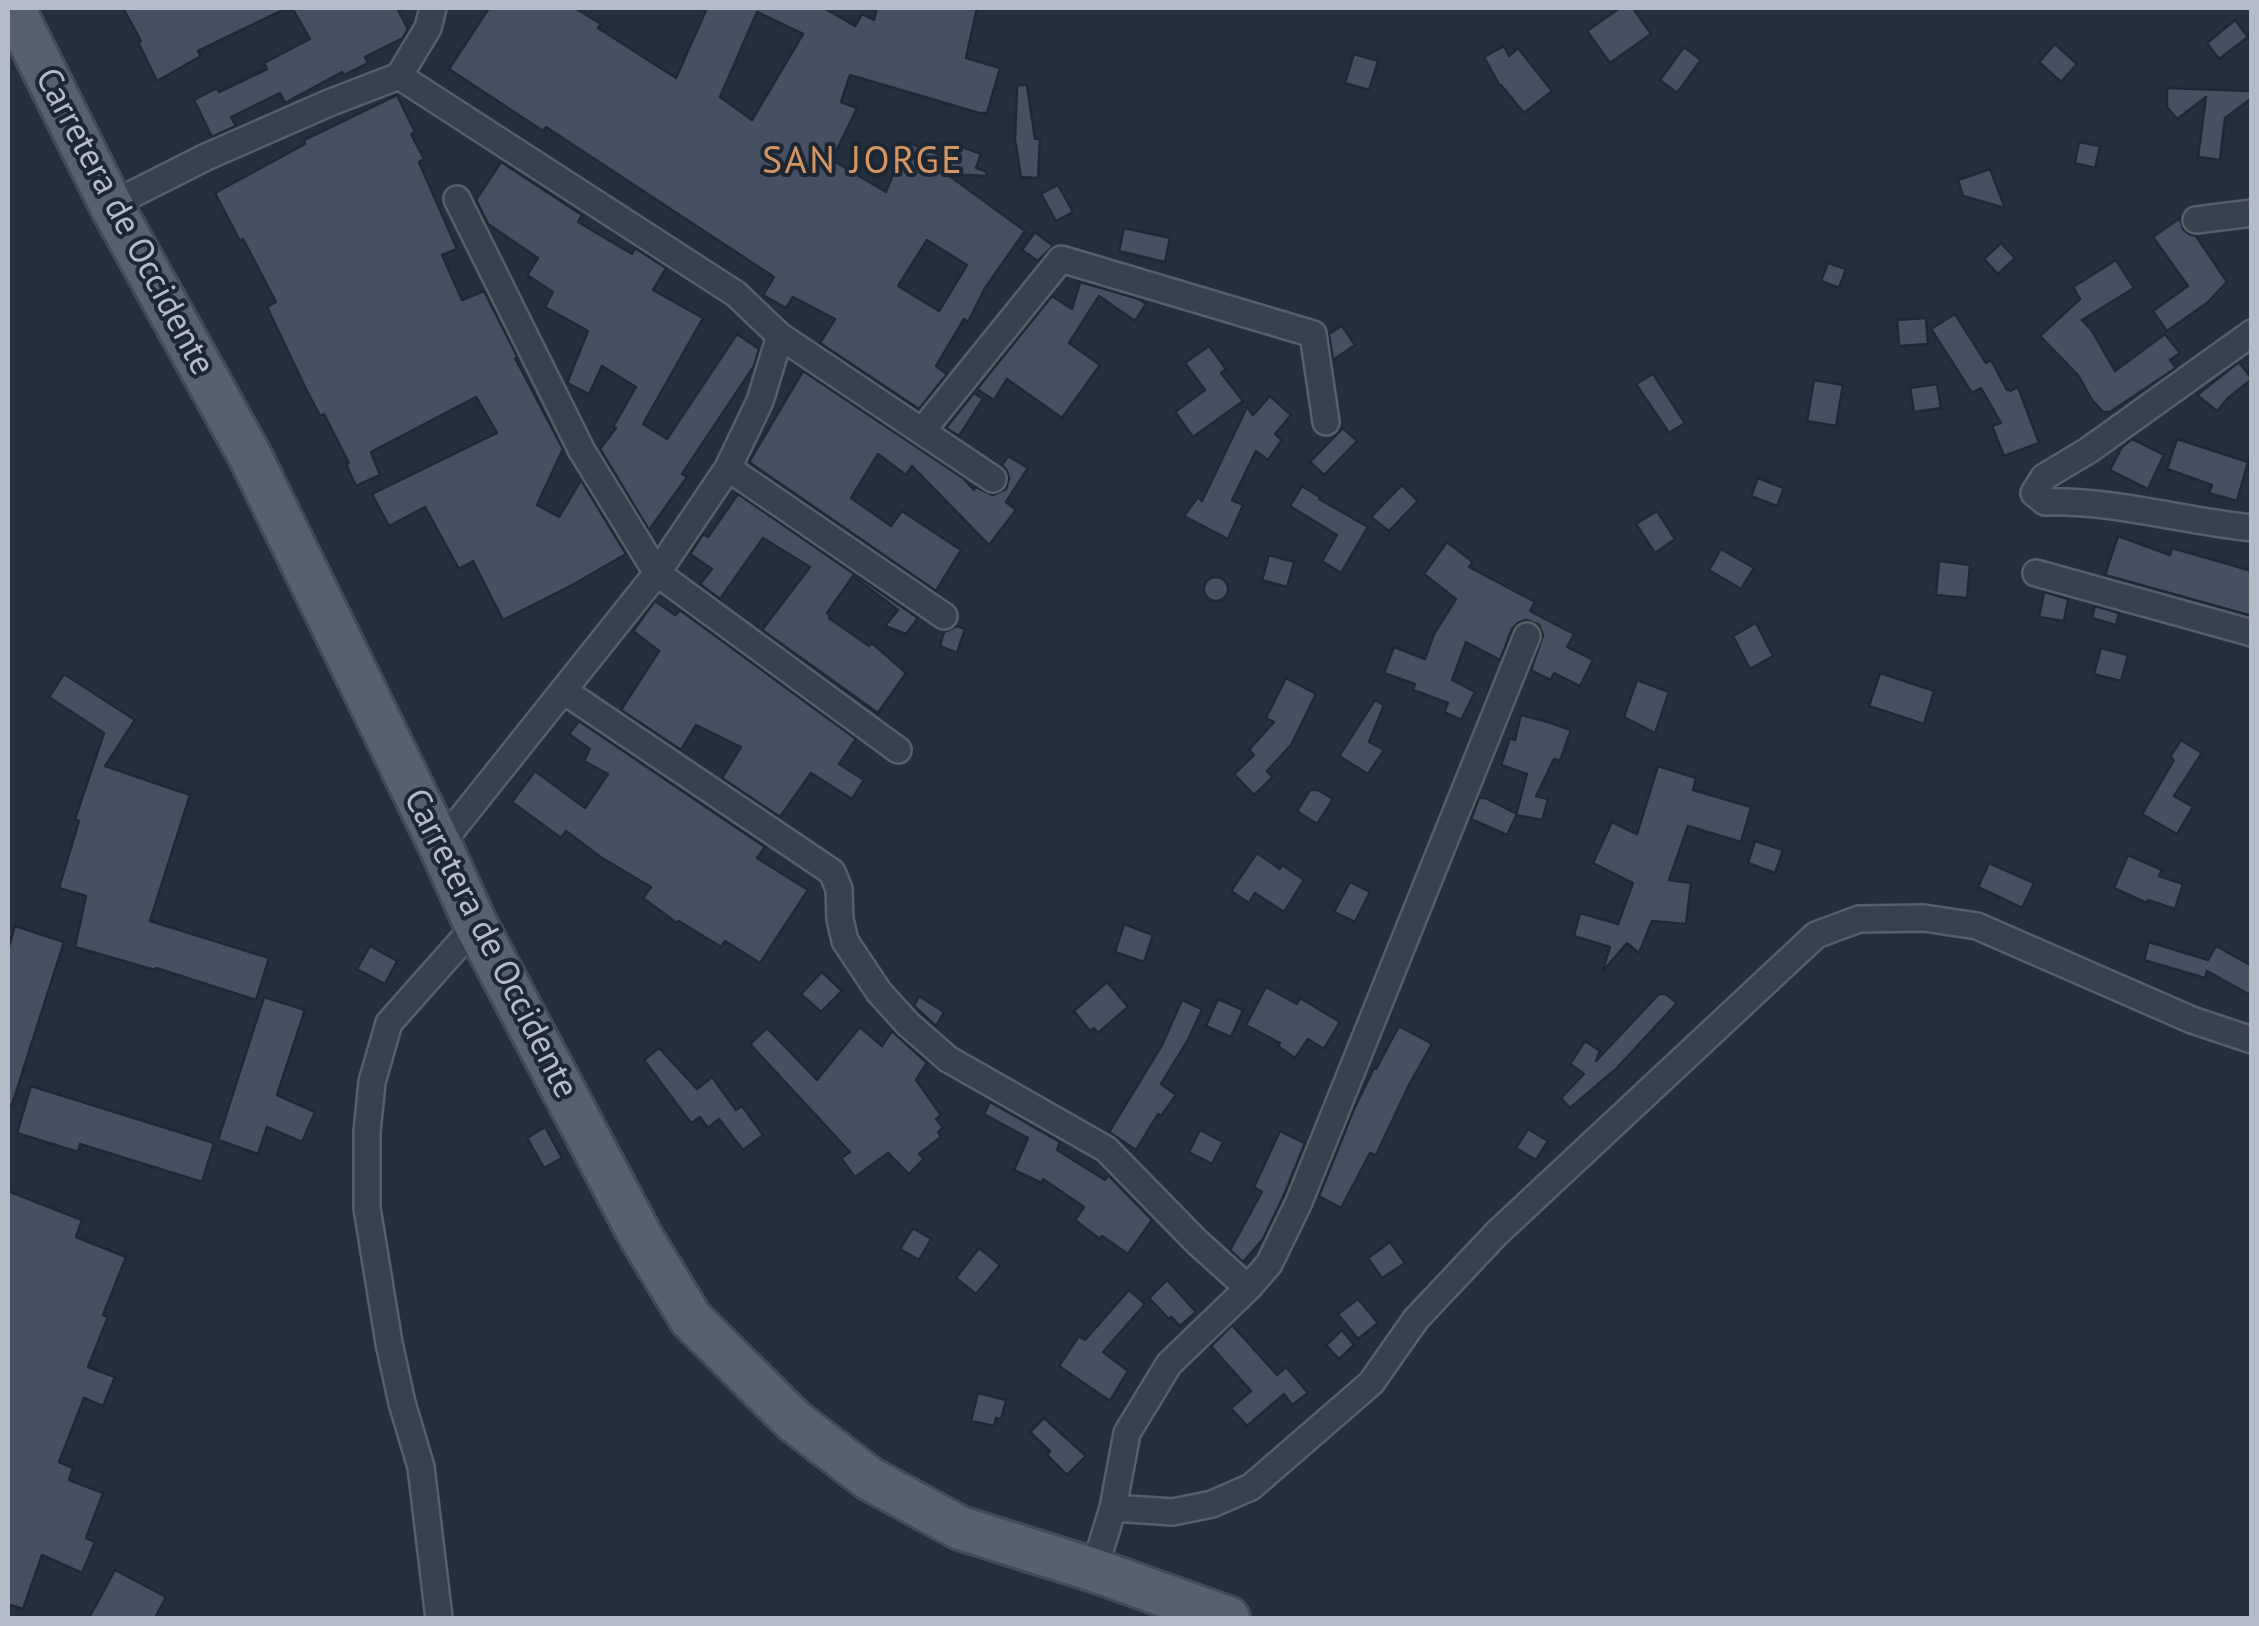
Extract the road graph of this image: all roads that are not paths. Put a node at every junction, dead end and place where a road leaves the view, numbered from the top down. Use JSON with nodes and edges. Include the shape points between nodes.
{"nodes":[{"id":1,"x":13,"y":8,"type":"edge"},
{"id":2,"x":433,"y":8,"type":"edge"},
{"id":3,"x":398,"y":76,"type":"junction"},
{"id":4,"x":456,"y":199,"type":"dead end"},
{"id":5,"x":111,"y":205,"type":"junction"},
{"id":6,"x":2252,"y":212,"type":"edge"},
{"id":7,"x":2196,"y":220,"type":"dead end"},
{"id":8,"x":2252,"y":333,"type":"edge"},
{"id":9,"x":780,"y":336,"type":"junction"},
{"id":10,"x":1326,"y":422,"type":"dead end"},
{"id":11,"x":922,"y":431,"type":"junction"},
{"id":12,"x":728,"y":468,"type":"junction"},
{"id":13,"x":993,"y":478,"type":"dead end"},
{"id":14,"x":2252,"y":528,"type":"edge"},
{"id":15,"x":2036,"y":572,"type":"dead end"},
{"id":16,"x":656,"y":573,"type":"junction"},
{"id":17,"x":944,"y":616,"type":"dead end"},
{"id":18,"x":2252,"y":633,"type":"edge"},
{"id":19,"x":1527,"y":636,"type":"dead end"},
{"id":20,"x":564,"y":691,"type":"junction"},
{"id":21,"x":898,"y":750,"type":"dead end"},
{"id":22,"x":440,"y":846,"type":"junction"},
{"id":23,"x":476,"y":924,"type":"junction"},
{"id":24,"x":2252,"y":1040,"type":"edge"},
{"id":25,"x":1248,"y":1288,"type":"junction"},
{"id":26,"x":1113,"y":1508,"type":"junction"},
{"id":27,"x":1094,"y":1570,"type":"junction"},
{"id":28,"x":440,"y":1618,"type":"edge"},
{"id":29,"x":1228,"y":1618,"type":"edge"}],
"edges":[{"from":1,"to":5,"type":"main road","name":"Carretera de Occidente"},
{"from":2,"to":3,"type":"street"},
{"from":3,"to":5,"type":"street","via":[[206,156]]},
{"from":3,"to":9,"type":"street","via":[[736,294]]},
{"from":4,"to":16,"type":"street","via":[[582,451]]},
{"from":5,"to":22,"type":"main road","name":"Carretera de Occidente","via":[[250,456]]},
{"from":6,"to":7,"type":"street"},
{"from":8,"to":14,"type":"street","via":[[2044,477],[2034,493],[2046,502],[2080,501]]},
{"from":9,"to":11,"type":"street"},
{"from":9,"to":12,"type":"street","via":[[760,401]]},
{"from":10,"to":11,"type":"street","via":[[1313,334],[1061,260]]},
{"from":11,"to":13,"type":"street"},
{"from":12,"to":16,"type":"street"},
{"from":12,"to":17,"type":"street"},
{"from":15,"to":18,"type":"street"},
{"from":16,"to":20,"type":"street"},
{"from":16,"to":21,"type":"street"},
{"from":19,"to":25,"type":"street","via":[[1299,1202],[1270,1264]]},
{"from":20,"to":22,"type":"street"},
{"from":20,"to":25,"type":"street","via":[[832,872],[845,940],[908,1024],[948,1059],[1106,1149]]},
{"from":22,"to":23,"type":"main road","name":"Carretera de Occidente"},
{"from":23,"to":27,"type":"main road","name":"Carretera de Occidente","via":[[640,1236],[691,1319],[794,1421],[870,1479],[960,1528]]},
{"from":23,"to":28,"type":"street","via":[[389,1024],[372,1082],[367,1132],[367,1208],[389,1343],[421,1466]]},
{"from":24,"to":26,"type":"street","via":[[1978,926],[1860,918],[1816,936],[1497,1233],[1416,1319],[1371,1383],[1251,1487],[1173,1512]]},
{"from":25,"to":26,"type":"street","via":[[1168,1364],[1127,1433]]},
{"from":26,"to":27,"type":"street"},
{"from":27,"to":29,"type":"main road","name":"Carretera de Occidente"}]}
